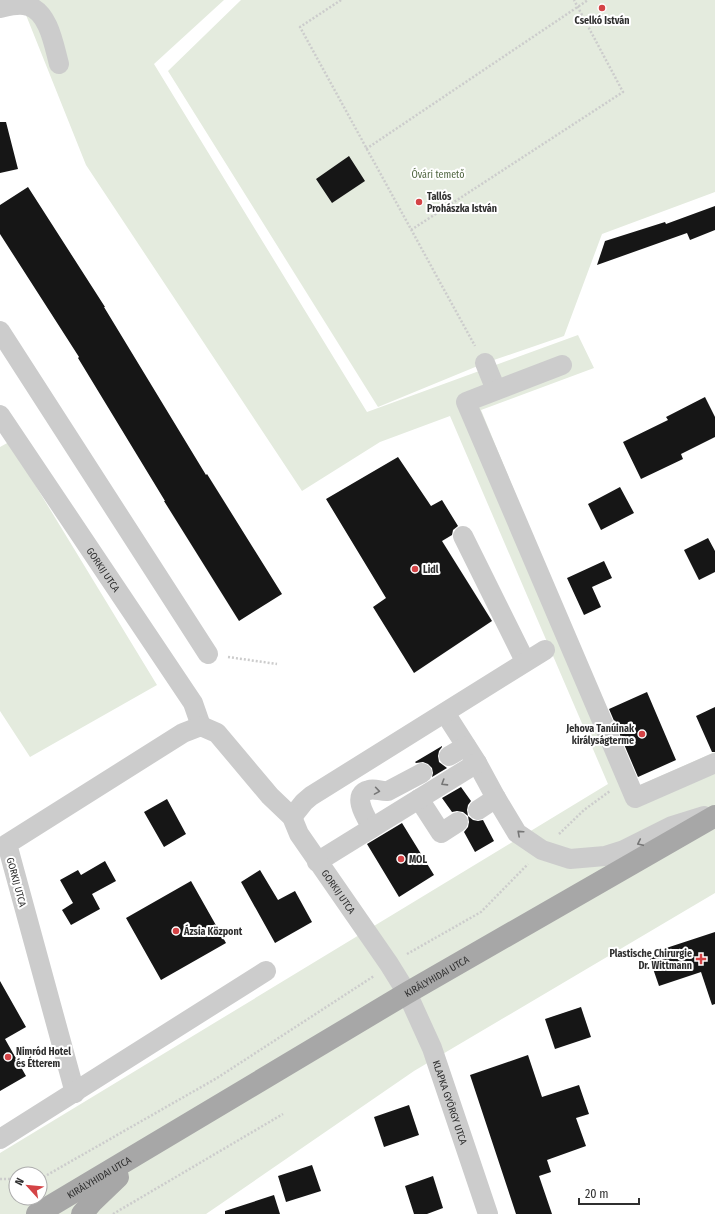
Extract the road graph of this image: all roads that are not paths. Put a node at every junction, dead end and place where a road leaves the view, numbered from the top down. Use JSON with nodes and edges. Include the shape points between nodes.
{"nodes":[{"id":1,"x":0,"y":8,"type":"edge"},
{"id":2,"x":59,"y":64,"type":"dead end"},
{"id":3,"x":0,"y":331,"type":"edge"},
{"id":4,"x":485,"y":363,"type":"road end"},
{"id":5,"x":562,"y":365,"type":"dead end"},
{"id":6,"x":496,"y":390,"type":"junction"},
{"id":7,"x":0,"y":415,"type":"edge"},
{"id":8,"x":464,"y":536,"type":"dead end"},
{"id":9,"x":544,"y":650,"type":"dead end"},
{"id":10,"x":208,"y":654,"type":"road end"},
{"id":11,"x":525,"y":662,"type":"junction"},
{"id":12,"x":445,"y":713,"type":"junction"},
{"id":13,"x":201,"y":726,"type":"junction"},
{"id":14,"x":466,"y":746,"type":"junction"},
{"id":15,"x":449,"y":756,"type":"dead end"},
{"id":16,"x":477,"y":763,"type":"junction"},
{"id":17,"x":715,"y":763,"type":"edge"},
{"id":18,"x":422,"y":773,"type":"dead end"},
{"id":19,"x":496,"y":798,"type":"junction"},
{"id":20,"x":419,"y":799,"type":"junction"},
{"id":21,"x":478,"y":810,"type":"dead end"},
{"id":22,"x":715,"y":812,"type":"edge"},
{"id":23,"x":715,"y":816,"type":"edge"},
{"id":24,"x":292,"y":817,"type":"junction"},
{"id":25,"x":458,"y":822,"type":"dead end"},
{"id":26,"x":372,"y":828,"type":"junction"},
{"id":27,"x":317,"y":862,"type":"junction"},
{"id":28,"x":266,"y":971,"type":"dead end"},
{"id":29,"x":406,"y":993,"type":"junction"},
{"id":30,"x":75,"y":1093,"type":"junction"},
{"id":31,"x":0,"y":1139,"type":"edge"},
{"id":32,"x":160,"y":1141,"type":"junction"},
{"id":33,"x":37,"y":1214,"type":"edge"},
{"id":34,"x":82,"y":1214,"type":"edge"},
{"id":35,"x":488,"y":1214,"type":"edge"}],
"edges":[{"from":1,"to":2,"type":"street","via":[[27,5],[39,12],[45,19]]},
{"from":3,"to":10,"type":"street"},
{"from":4,"to":6,"type":"street"},
{"from":5,"to":6,"type":"street"},
{"from":6,"to":17,"type":"street","via":[[466,402],[632,789]]},
{"from":7,"to":13,"type":"street","name":"GORKIJ UTCA","via":[[193,703]]},
{"from":8,"to":11,"type":"street"},
{"from":9,"to":11,"type":"street"},
{"from":11,"to":12,"type":"street"},
{"from":12,"to":14,"type":"street"},
{"from":12,"to":24,"type":"street","via":[[311,796]]},
{"from":13,"to":24,"type":"street","name":"GORKIJ UTCA","via":[[217,733],[270,796]]},
{"from":13,"to":30,"type":"street","name":"GORKIJ UTCA","via":[[183,733],[7,844]]},
{"from":14,"to":15,"type":"street"},
{"from":14,"to":16,"type":"street"},
{"from":16,"to":19,"type":"street"},
{"from":16,"to":20,"type":"street","one_way":true},
{"from":26,"to":18,"type":"street","one_way":true,"via":[[361,808],[360,799],[364,792],[371,789],[388,791]]},
{"from":19,"to":21,"type":"street"},
{"from":22,"to":19,"type":"street","one_way":true,"via":[[672,826],[624,850],[605,856],[570,859],[542,850],[517,833]]},
{"from":20,"to":25,"type":"street","via":[[441,832]]},
{"from":20,"to":26,"type":"street"},
{"from":23,"to":29,"type":"main road","name":"KIRÁLYHIDAI UTCA"},
{"from":24,"to":27,"type":"street","name":"GORKIJ UTCA","via":[[299,834]]},
{"from":26,"to":27,"type":"street"},
{"from":27,"to":29,"type":"street","name":"GORKIJ UTCA","via":[[389,964]]},
{"from":28,"to":30,"type":"street"},
{"from":29,"to":32,"type":"main road","name":"KIRÁLYHIDAI UTCA"},
{"from":29,"to":35,"type":"street","name":"KLAPKA GYÖRGY UTCA","via":[[432,1048]]},
{"from":30,"to":31,"type":"street"},
{"from":32,"to":33,"type":"main road","name":"KIRÁLYHIDAI UTCA"},
{"from":32,"to":34,"type":"main road","name":"KIRÁLYHIDAI UTCA","via":[[107,1187]]}]}
